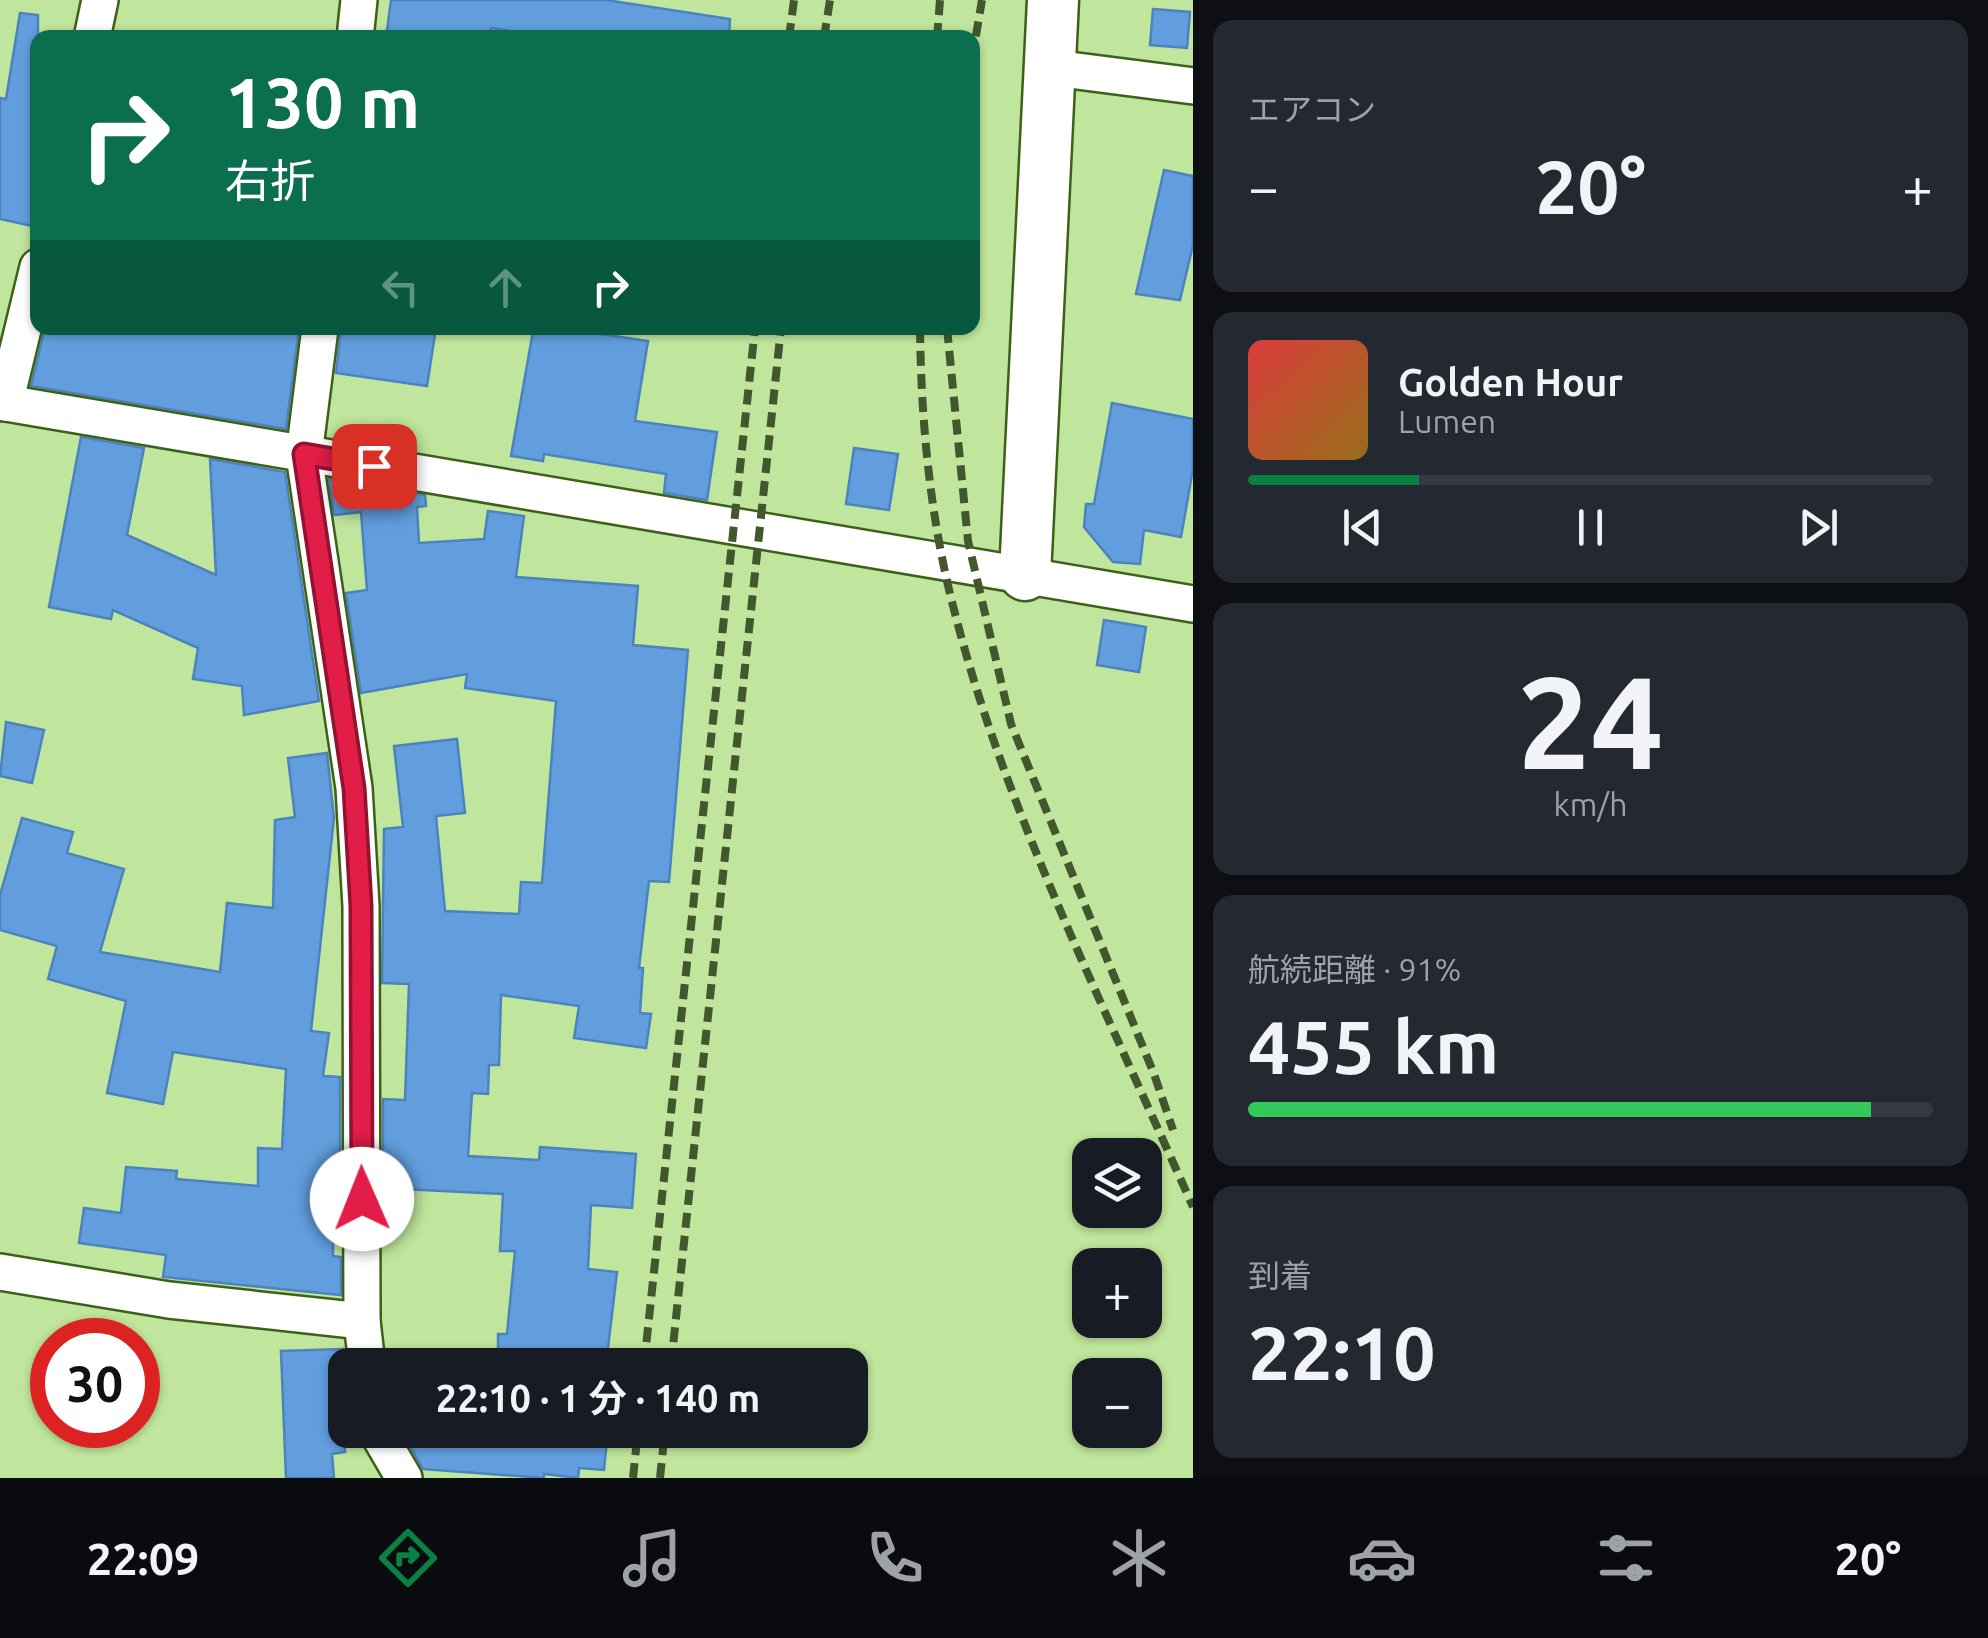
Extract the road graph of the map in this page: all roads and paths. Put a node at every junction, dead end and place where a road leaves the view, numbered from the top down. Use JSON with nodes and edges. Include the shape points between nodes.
{"nodes":[{"id":1,"x":100,"y":0,"type":"edge"},
{"id":2,"x":360,"y":0,"type":"edge"},
{"id":3,"x":1052,"y":0,"type":"edge"},
{"id":4,"x":94,"y":30,"type":"edge"},
{"id":5,"x":356,"y":30,"type":"edge"},
{"id":6,"x":1046,"y":67,"type":"junction"},
{"id":7,"x":1193,"y":86,"type":"edge"},
{"id":8,"x":30,"y":299,"type":"edge"},
{"id":9,"x":319,"y":335,"type":"edge"},
{"id":10,"x":3,"y":403,"type":"edge"},
{"id":11,"x":304,"y":454,"type":"junction"},
{"id":12,"x":1025,"y":575,"type":"junction"},
{"id":13,"x":1193,"y":604,"type":"edge"},
{"id":14,"x":0,"y":1272,"type":"edge"},
{"id":15,"x":362,"y":1321,"type":"junction"},
{"id":16,"x":365,"y":1348,"type":"edge"},
{"id":17,"x":386,"y":1448,"type":"edge"},
{"id":18,"x":404,"y":1478,"type":"edge"}],
"edges":[{"from":1,"to":4,"type":"street"},
{"from":2,"to":5,"type":"street"},
{"from":3,"to":6,"type":"street"},
{"from":6,"to":7,"type":"street"},
{"from":6,"to":12,"type":"street"},
{"from":8,"to":10,"type":"street"},
{"from":9,"to":11,"type":"street"},
{"from":10,"to":11,"type":"street"},
{"from":11,"to":12,"type":"street"},
{"from":11,"to":15,"type":"street","via":[[354,788],[361,906]]},
{"from":12,"to":13,"type":"street"},
{"from":14,"to":15,"type":"street","via":[[169,1300]]},
{"from":15,"to":16,"type":"street"},
{"from":17,"to":18,"type":"street"}]}
